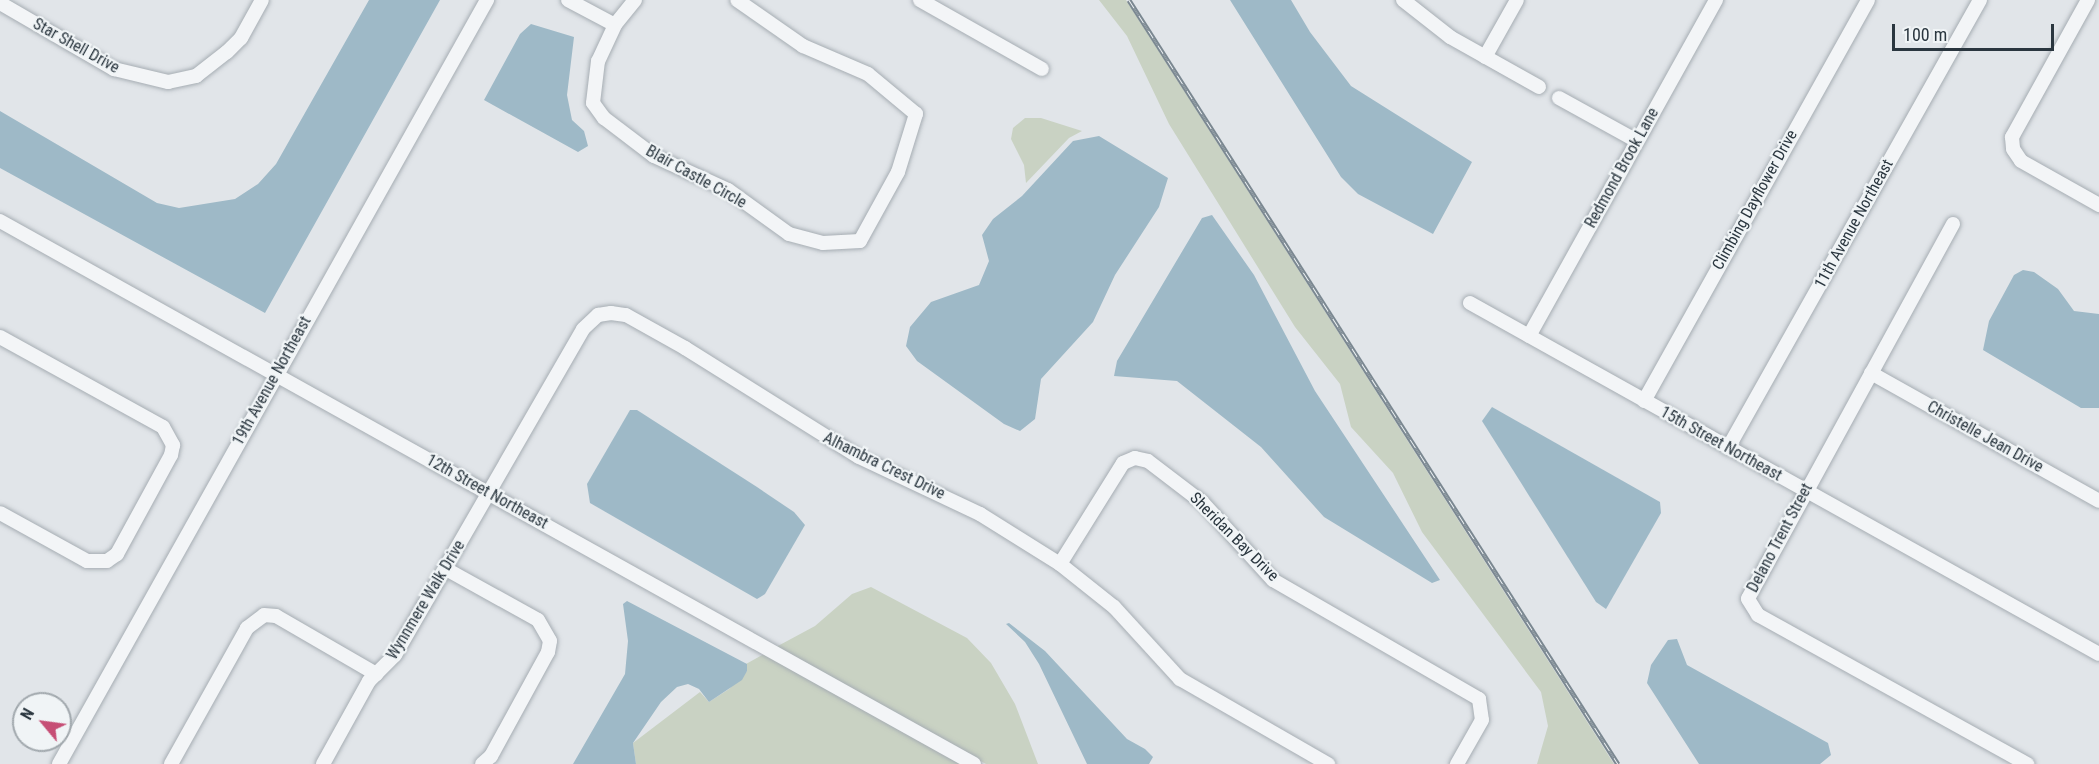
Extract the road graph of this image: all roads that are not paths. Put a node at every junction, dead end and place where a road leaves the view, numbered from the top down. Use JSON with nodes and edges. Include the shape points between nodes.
{"nodes":[{"id":1,"x":262,"y":0,"type":"edge"},
{"id":2,"x":487,"y":0,"type":"edge"},
{"id":3,"x":568,"y":0,"type":"edge"},
{"id":4,"x":635,"y":0,"type":"edge"},
{"id":5,"x":737,"y":0,"type":"edge"},
{"id":6,"x":920,"y":0,"type":"edge"},
{"id":7,"x":1403,"y":0,"type":"edge"},
{"id":8,"x":1517,"y":0,"type":"edge"},
{"id":9,"x":1716,"y":0,"type":"edge"},
{"id":10,"x":1868,"y":0,"type":"edge"},
{"id":11,"x":1980,"y":0,"type":"edge"},
{"id":12,"x":2088,"y":0,"type":"edge"},
{"id":13,"x":0,"y":3,"type":"edge"},
{"id":14,"x":615,"y":24,"type":"junction"},
{"id":15,"x":1485,"y":57,"type":"junction"},
{"id":16,"x":1042,"y":69,"type":"dead end"},
{"id":17,"x":1539,"y":87,"type":"dead end"},
{"id":18,"x":1559,"y":98,"type":"dead end"},
{"id":19,"x":1637,"y":141,"type":"junction"},
{"id":20,"x":2099,"y":205,"type":"edge"},
{"id":21,"x":0,"y":221,"type":"edge"},
{"id":22,"x":1953,"y":224,"type":"dead end"},
{"id":23,"x":1470,"y":303,"type":"dead end"},
{"id":24,"x":1529,"y":336,"type":"junction"},
{"id":25,"x":0,"y":337,"type":"edge"},
{"id":26,"x":1871,"y":373,"type":"junction"},
{"id":27,"x":275,"y":375,"type":"junction"},
{"id":28,"x":1644,"y":400,"type":"junction"},
{"id":29,"x":1728,"y":448,"type":"junction"},
{"id":30,"x":1805,"y":490,"type":"junction"},
{"id":31,"x":489,"y":494,"type":"junction"},
{"id":32,"x":2099,"y":501,"type":"edge"},
{"id":33,"x":0,"y":513,"type":"edge"},
{"id":34,"x":1060,"y":564,"type":"junction"},
{"id":35,"x":446,"y":569,"type":"junction"},
{"id":36,"x":2099,"y":654,"type":"edge"},
{"id":37,"x":376,"y":674,"type":"junction"},
{"id":38,"x":59,"y":764,"type":"edge"},
{"id":39,"x":171,"y":764,"type":"edge"},
{"id":40,"x":323,"y":764,"type":"edge"},
{"id":41,"x":482,"y":764,"type":"edge"},
{"id":42,"x":974,"y":764,"type":"edge"},
{"id":43,"x":1328,"y":764,"type":"edge"},
{"id":44,"x":1457,"y":764,"type":"edge"},
{"id":45,"x":2027,"y":764,"type":"edge"}],
"edges":[{"from":1,"to":13,"type":"street","name":"Star Shell Drive","via":[[241,38],[227,52],[196,76],[168,82],[114,69]]},
{"from":2,"to":27,"type":"street","name":"19th Avenue Northeast"},
{"from":3,"to":14,"type":"street"},
{"from":4,"to":14,"type":"street","name":"Blair Castle Circle"},
{"from":5,"to":14,"type":"street","name":"Blair Castle Circle","via":[[803,46],[868,75],[916,114],[898,172],[860,241],[823,243],[789,234],[728,190],[654,156],[604,118],[593,103],[593,81]]},
{"from":6,"to":16,"type":"street"},
{"from":7,"to":15,"type":"street","via":[[1450,38]]},
{"from":8,"to":15,"type":"street"},
{"from":9,"to":19,"type":"street","name":"Redmond Brook Lane"},
{"from":10,"to":28,"type":"street","name":"Climbing Dayflower Drive"},
{"from":11,"to":29,"type":"street","name":"11th Avenue Northeast"},
{"from":12,"to":20,"type":"street","via":[[2015,128],[2013,148],[2021,161]]},
{"from":15,"to":17,"type":"street"},
{"from":18,"to":19,"type":"street"},
{"from":19,"to":24,"type":"street","name":"Redmond Brook Lane"},
{"from":21,"to":27,"type":"street","name":"12th Street Northeast"},
{"from":22,"to":26,"type":"street","name":"Delano Trent Street"},
{"from":23,"to":24,"type":"street","name":"15th Street Northeast"},
{"from":24,"to":28,"type":"street","name":"15th Street Northeast"},
{"from":25,"to":33,"type":"street","via":[[162,426],[172,445],[171,455],[117,554],[107,561],[87,561]]},
{"from":26,"to":30,"type":"street","name":"Delano Trent Street"},
{"from":26,"to":32,"type":"street","name":"Christelle Jean Drive"},
{"from":27,"to":31,"type":"street","name":"12th Street Northeast"},
{"from":27,"to":38,"type":"street","name":"19th Avenue Northeast"},
{"from":28,"to":29,"type":"street","name":"15th Street Northeast"},
{"from":29,"to":30,"type":"street","name":"15th Street Northeast"},
{"from":30,"to":36,"type":"street","name":"15th Street Northeast"},
{"from":30,"to":45,"type":"street","name":"Delano Trent Street","via":[[1749,591],[1753,609]]},
{"from":31,"to":34,"type":"street","name":"Alhambra Crest Drive","via":[[583,329],[598,315],[611,313],[626,315],[859,457],[980,514]]},
{"from":31,"to":35,"type":"street","name":"Wynnmere Walk Drive"},
{"from":31,"to":42,"type":"street","name":"12th Street Northeast"},
{"from":34,"to":43,"type":"street","name":"Alhambra Crest Drive","via":[[1114,607],[1194,688]]},
{"from":34,"to":44,"type":"street","name":"Sheridan Bay Drive","via":[[1123,463],[1135,458],[1148,461],[1203,503],[1274,580],[1479,699],[1482,720]]},
{"from":35,"to":37,"type":"street","name":"Wynnmere Walk Drive","via":[[395,656]]},
{"from":35,"to":41,"type":"street","via":[[538,620],[550,641],[537,673],[491,756]]},
{"from":37,"to":39,"type":"street","via":[[276,616],[264,615],[247,628]]},
{"from":37,"to":40,"type":"street","name":"Wynnmere Walk Drive"}]}
